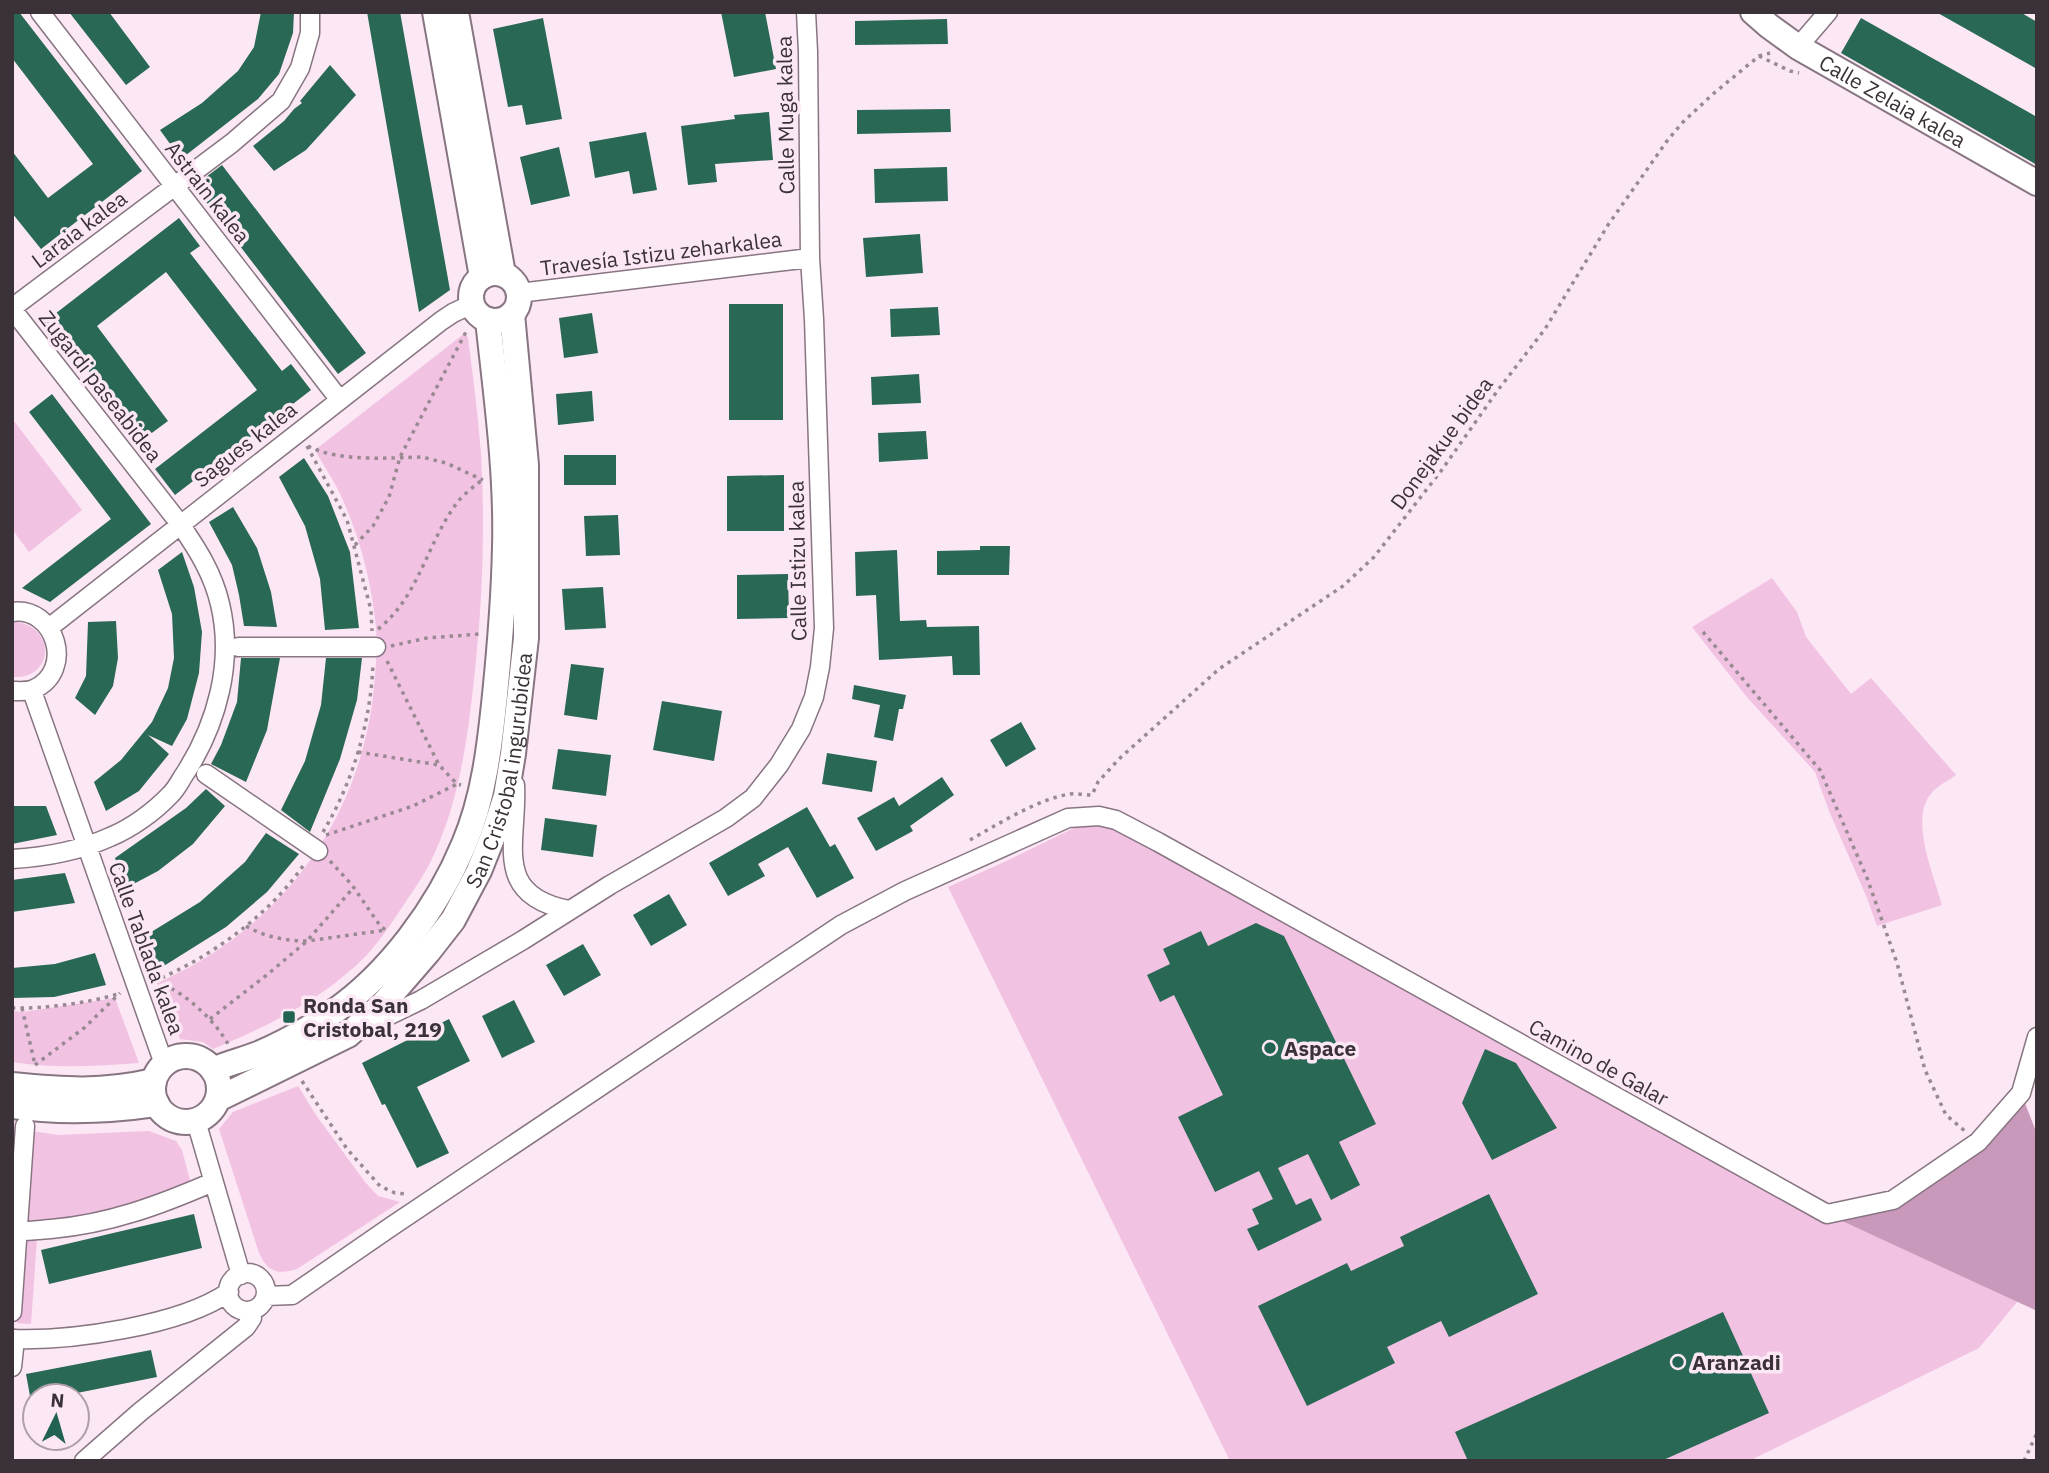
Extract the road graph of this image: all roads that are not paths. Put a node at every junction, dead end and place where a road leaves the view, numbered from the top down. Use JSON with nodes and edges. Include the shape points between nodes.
{"nodes":[{"id":1,"x":40,"y":12,"type":"edge"},
{"id":2,"x":310,"y":12,"type":"edge"},
{"id":3,"x":435,"y":12,"type":"edge"},
{"id":4,"x":456,"y":12,"type":"edge"},
{"id":5,"x":806,"y":12,"type":"edge"},
{"id":6,"x":1753,"y":12,"type":"edge"},
{"id":7,"x":1828,"y":12,"type":"edge"},
{"id":8,"x":1798,"y":47,"type":"junction"},
{"id":9,"x":2037,"y":183,"type":"edge"},
{"id":10,"x":174,"y":186,"type":"junction"},
{"id":11,"x":810,"y":258,"type":"junction"},
{"id":12,"x":492,"y":302,"type":"junction"},
{"id":13,"x":12,"y":308,"type":"edge"},
{"id":14,"x":339,"y":400,"type":"junction"},
{"id":15,"x":180,"y":524,"type":"junction"},
{"id":16,"x":12,"y":612,"type":"edge"},
{"id":17,"x":50,"y":627,"type":"junction"},
{"id":18,"x":374,"y":642,"type":"road end"},
{"id":19,"x":238,"y":647,"type":"dead end"},
{"id":20,"x":12,"y":691,"type":"edge"},
{"id":21,"x":32,"y":691,"type":"junction"},
{"id":22,"x":513,"y":754,"type":"junction"},
{"id":23,"x":205,"y":774,"type":"dead end"},
{"id":24,"x":86,"y":847,"type":"junction"},
{"id":25,"x":315,"y":849,"type":"road end"},
{"id":26,"x":12,"y":859,"type":"edge"},
{"id":27,"x":569,"y":910,"type":"junction"},
{"id":28,"x":348,"y":1035,"type":"junction"},
{"id":29,"x":2037,"y":1037,"type":"edge"},
{"id":30,"x":213,"y":1070,"type":"junction"},
{"id":31,"x":158,"y":1083,"type":"junction"},
{"id":32,"x":12,"y":1085,"type":"edge"},
{"id":33,"x":218,"y":1099,"type":"junction"},
{"id":34,"x":19,"y":1116,"type":"edge"},
{"id":35,"x":196,"y":1121,"type":"junction"},
{"id":36,"x":213,"y":1181,"type":"junction"},
{"id":37,"x":15,"y":1231,"type":"edge"},
{"id":38,"x":241,"y":1275,"type":"junction"},
{"id":39,"x":229,"y":1292,"type":"junction"},
{"id":40,"x":266,"y":1296,"type":"junction"},
{"id":41,"x":251,"y":1311,"type":"junction"},
{"id":42,"x":12,"y":1312,"type":"edge"},
{"id":43,"x":13,"y":1339,"type":"edge"},
{"id":44,"x":12,"y":1367,"type":"edge"},
{"id":45,"x":84,"y":1461,"type":"edge"}],
"edges":[{"from":1,"to":10,"type":"street","name":"Astrain kalea"},
{"from":2,"to":10,"type":"street","name":"Laraia kalea","via":[[310,33],[300,68],[281,101]]},
{"from":3,"to":12,"type":"street","name":"San Cristobal ingurubidea"},
{"from":4,"to":12,"type":"street","name":"San Cristobal ingurubidea"},
{"from":5,"to":11,"type":"street","name":"Calle Muga kalea"},
{"from":6,"to":8,"type":"street","name":"Calle Zelaia kalea"},
{"from":7,"to":8,"type":"street"},
{"from":8,"to":9,"type":"street","name":"Calle Zelaia kalea"},
{"from":10,"to":13,"type":"street","name":"Laraia kalea"},
{"from":10,"to":14,"type":"street","name":"Astrain kalea"},
{"from":11,"to":12,"type":"street","name":"Travesía Istizu zeharkalea"},
{"from":11,"to":27,"type":"street","name":"Calle Istizu kalea","via":[[824,628],[814,697],[801,729],[753,798]]},
{"from":12,"to":14,"type":"street","name":"Sagues kalea","via":[[453,313]]},
{"from":12,"to":22,"type":"street","name":"San Cristobal ingurubidea","via":[[522,411],[527,502],[526,638]]},
{"from":12,"to":30,"type":"street","name":"San Cristobal ingurubidea","via":[[505,545],[501,637],[489,743],[465,843],[420,924],[366,985],[333,1013],[287,1040]]},
{"from":13,"to":15,"type":"street","name":"Zugardi paseabidea"},
{"from":14,"to":15,"type":"street","name":"Sagues kalea"},
{"from":15,"to":17,"type":"street","name":"Sagues kalea"},
{"from":15,"to":24,"type":"street","name":"Calle Tablada kalea","via":[[203,557],[220,606],[225,641],[214,715],[172,793],[145,816]]},
{"from":16,"to":17,"type":"street","via":[[35,615]]},
{"from":17,"to":21,"type":"street","via":[[58,653],[51,675]]},
{"from":18,"to":19,"type":"street"},
{"from":20,"to":21,"type":"street"},
{"from":21,"to":24,"type":"street","name":"Calle Tablada kalea"},
{"from":22,"to":27,"type":"street","via":[[513,865],[518,880],[539,900]]},
{"from":22,"to":28,"type":"street","name":"San Cristobal ingurubidea","via":[[493,836],[453,920],[383,1004]]},
{"from":23,"to":25,"type":"street"},
{"from":24,"to":26,"type":"street","name":"Calle Tablada kalea"},
{"from":24,"to":31,"type":"street","name":"Calle Tablada kalea"},
{"from":27,"to":28,"type":"street","name":"Calle Istizu kalea","via":[[421,1000]]},
{"from":28,"to":33,"type":"street","name":"San Cristobal ingurubidea"},
{"from":29,"to":40,"type":"street","name":"Camino de Galar","via":[[2021,1093],[1978,1142],[1893,1200],[1827,1214],[1158,842],[1098,816],[1068,818],[841,925],[292,1295]]},
{"from":30,"to":31,"type":"street","via":[[196,1057],[174,1058]]},
{"from":30,"to":33,"type":"street"},
{"from":31,"to":32,"type":"street","via":[[74,1091]]},
{"from":31,"to":34,"type":"street","via":[[113,1109]]},
{"from":31,"to":35,"type":"street","via":[[164,1113],[184,1122]]},
{"from":33,"to":35,"type":"street"},
{"from":34,"to":37,"type":"street"},
{"from":35,"to":36,"type":"street"},
{"from":36,"to":37,"type":"street","via":[[110,1221]]},
{"from":36,"to":38,"type":"street"},
{"from":37,"to":42,"type":"street"},
{"from":38,"to":39,"type":"street"},
{"from":38,"to":40,"type":"street","via":[[257,1276],[265,1284]]},
{"from":39,"to":41,"type":"street","via":[[236,1307]]},
{"from":39,"to":43,"type":"street","via":[[184,1313],[135,1327]]},
{"from":40,"to":41,"type":"street","via":[[261,1306]]},
{"from":41,"to":45,"type":"street","via":[[246,1327]]},
{"from":43,"to":44,"type":"street"}]}
